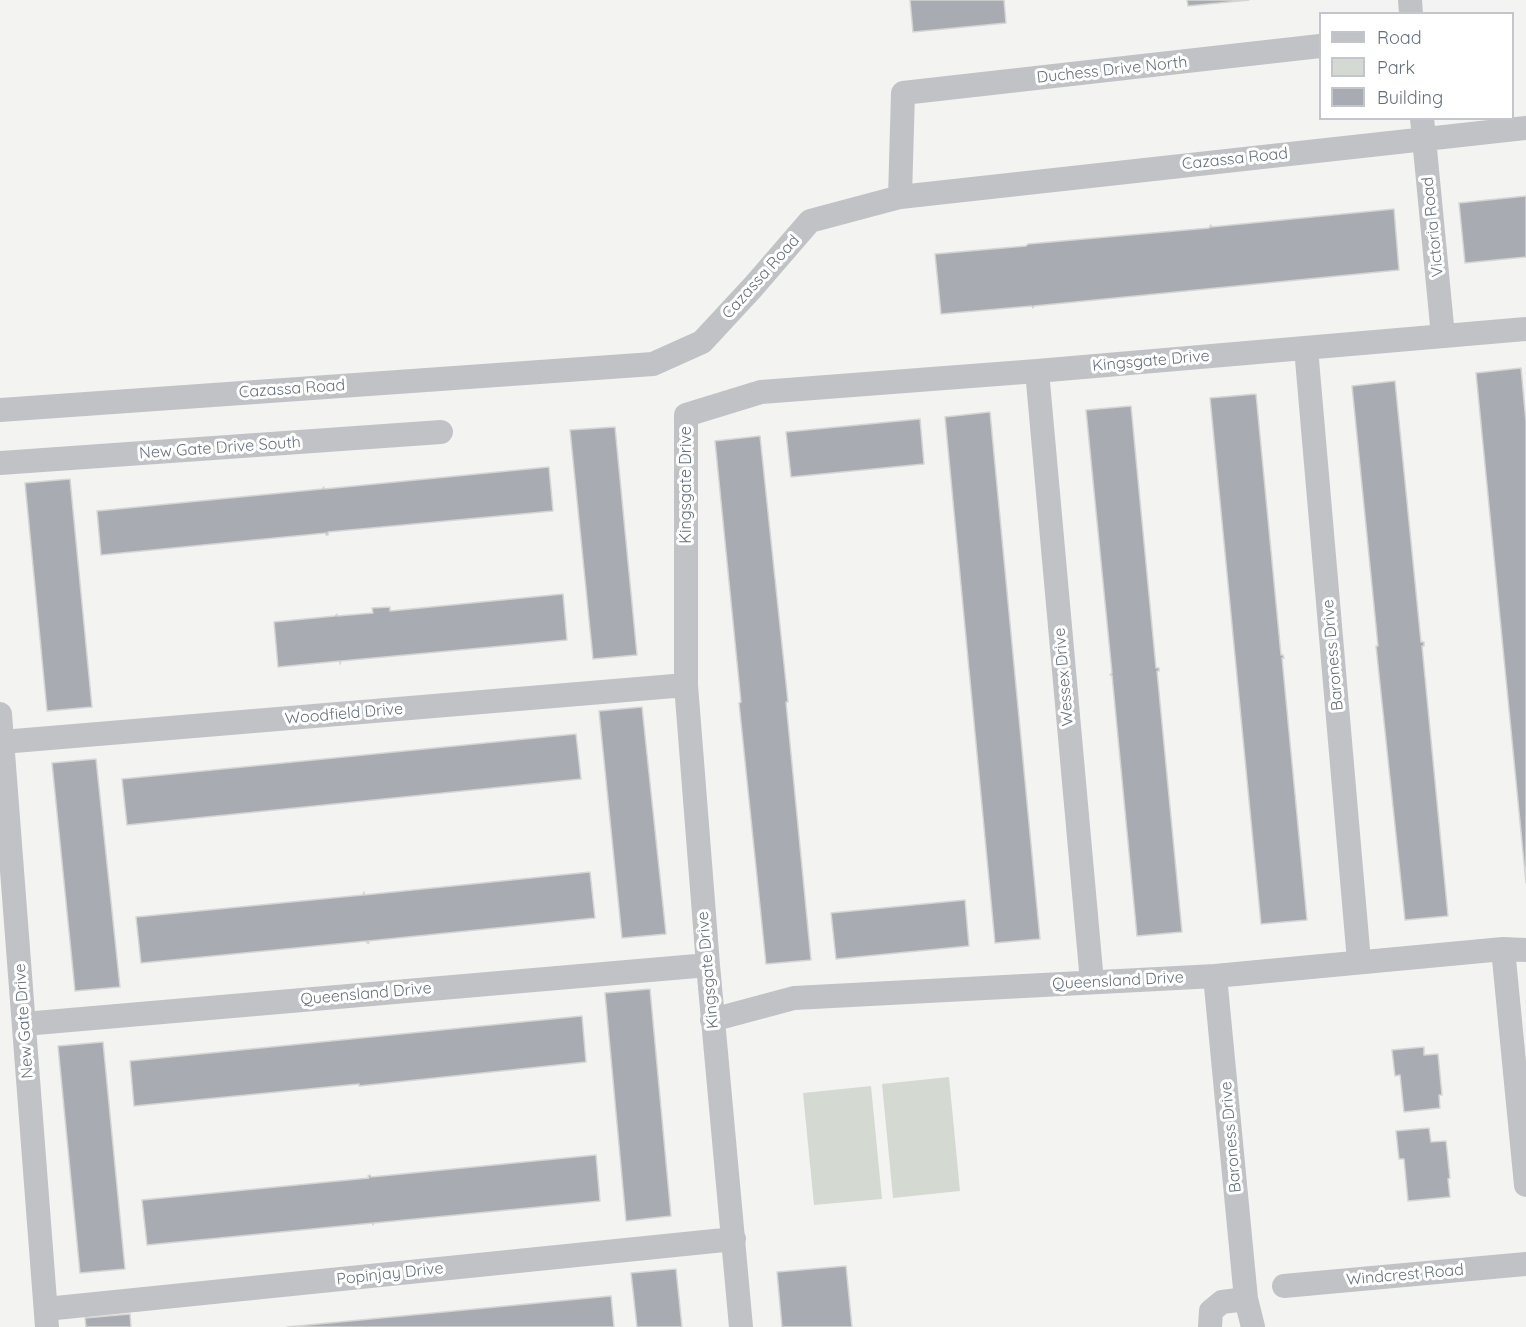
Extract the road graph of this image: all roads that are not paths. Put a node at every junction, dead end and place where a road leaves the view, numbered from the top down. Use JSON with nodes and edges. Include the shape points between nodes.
{"nodes":[{"id":1,"x":1319,"y":46,"type":"edge"},
{"id":2,"x":1423,"y":128,"type":"edge"},
{"id":3,"x":1526,"y":128,"type":"edge"},
{"id":4,"x":900,"y":197,"type":"junction"},
{"id":5,"x":1526,"y":329,"type":"edge"},
{"id":6,"x":1443,"y":336,"type":"junction"},
{"id":7,"x":1306,"y":348,"type":"junction"},
{"id":8,"x":1037,"y":371,"type":"junction"},
{"id":9,"x":0,"y":410,"type":"edge"},
{"id":10,"x":441,"y":432,"type":"dead end"},
{"id":11,"x":0,"y":463,"type":"edge"},
{"id":12,"x":686,"y":685,"type":"junction"},
{"id":13,"x":0,"y":714,"type":"edge"},
{"id":14,"x":2,"y":742,"type":"junction"},
{"id":15,"x":1514,"y":949,"type":"edge"},
{"id":16,"x":1359,"y":961,"type":"junction"},
{"id":17,"x":708,"y":965,"type":"junction"},
{"id":18,"x":1215,"y":976,"type":"junction"},
{"id":19,"x":1092,"y":982,"type":"junction"},
{"id":20,"x":712,"y":1020,"type":"junction"},
{"id":21,"x":24,"y":1024,"type":"junction"},
{"id":22,"x":1526,"y":1185,"type":"edge"},
{"id":23,"x":734,"y":1239,"type":"junction"},
{"id":24,"x":1526,"y":1264,"type":"edge"},
{"id":25,"x":1284,"y":1286,"type":"dead end"},
{"id":26,"x":1246,"y":1299,"type":"junction"},
{"id":27,"x":46,"y":1318,"type":"edge"},
{"id":28,"x":741,"y":1327,"type":"edge"},
{"id":29,"x":1210,"y":1327,"type":"edge"},
{"id":30,"x":1253,"y":1327,"type":"edge"}],
"edges":[{"from":1,"to":4,"type":"street","name":"Duchess Drive North","via":[[903,93]]},
{"from":2,"to":3,"type":"street","name":"Cazassa Road"},
{"from":2,"to":4,"type":"street","name":"Cazassa Road"},
{"from":2,"to":6,"type":"street","name":"Victoria Road"},
{"from":4,"to":9,"type":"street","name":"Cazassa Road","via":[[810,221],[702,342],[653,364]]},
{"from":5,"to":6,"type":"street","name":"Kingsgate Drive"},
{"from":6,"to":7,"type":"street","name":"Kingsgate Drive"},
{"from":7,"to":8,"type":"street","name":"Kingsgate Drive"},
{"from":7,"to":16,"type":"street","name":"Baroness Drive"},
{"from":8,"to":12,"type":"street","name":"Kingsgate Drive","via":[[761,392],[686,415]]},
{"from":8,"to":19,"type":"street","name":"Wessex Drive"},
{"from":10,"to":11,"type":"street","name":"New Gate Drive South"},
{"from":12,"to":14,"type":"street","name":"Woodfield Drive"},
{"from":12,"to":17,"type":"street","name":"Kingsgate Drive"},
{"from":13,"to":14,"type":"street","name":"New Gate Drive"},
{"from":14,"to":21,"type":"street","name":"New Gate Drive"},
{"from":15,"to":16,"type":"street","name":"Queensland Drive"},
{"from":15,"to":22,"type":"street"},
{"from":16,"to":18,"type":"street","name":"Queensland Drive"},
{"from":17,"to":20,"type":"street","name":"Kingsgate Drive"},
{"from":17,"to":21,"type":"street","name":"Queensland Drive"},
{"from":18,"to":19,"type":"street","name":"Queensland Drive"},
{"from":18,"to":26,"type":"street","name":"Baroness Drive"},
{"from":19,"to":20,"type":"street","name":"Queensland Drive","via":[[794,998]]},
{"from":20,"to":23,"type":"street","name":"Kingsgate Drive"},
{"from":21,"to":27,"type":"street","name":"New Gate Drive"},
{"from":23,"to":27,"type":"street","name":"Popinjay Drive"},
{"from":23,"to":28,"type":"street","name":"Kingsgate Drive"},
{"from":24,"to":25,"type":"street","name":"Windcrest Road"},
{"from":26,"to":29,"type":"street","via":[[1222,1302],[1211,1311]]},
{"from":26,"to":30,"type":"street","name":"Baroness Drive"}]}
